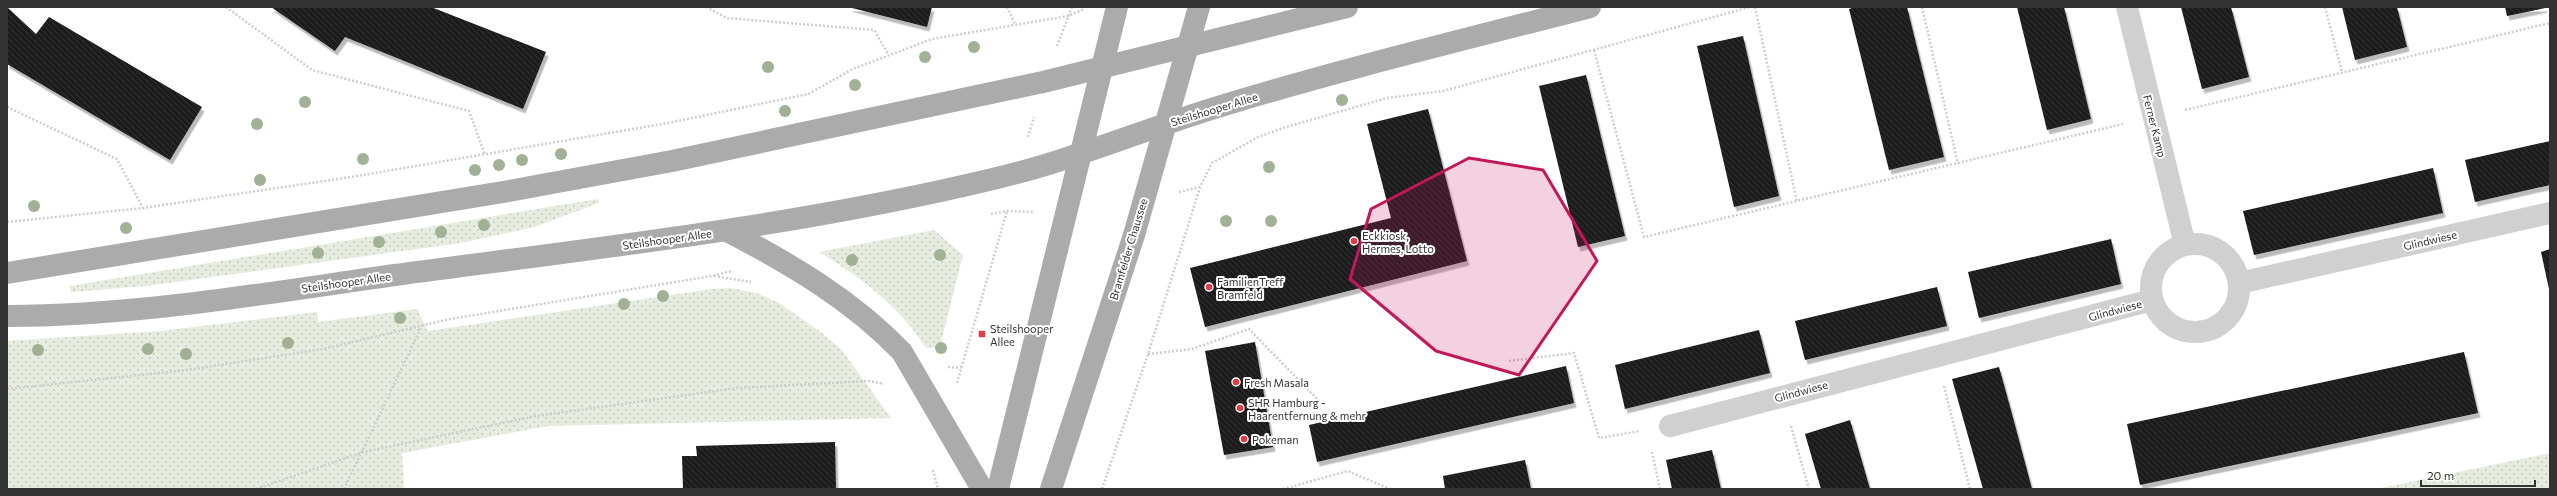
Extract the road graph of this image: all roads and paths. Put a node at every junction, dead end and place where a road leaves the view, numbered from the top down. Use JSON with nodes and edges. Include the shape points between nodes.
{"nodes":[{"id":1,"x":226,"y":7,"type":"edge"},
{"id":2,"x":706,"y":7,"type":"edge"},
{"id":3,"x":1007,"y":7,"type":"edge"},
{"id":4,"x":1072,"y":7,"type":"edge"},
{"id":5,"x":1089,"y":7,"type":"edge"},
{"id":6,"x":1117,"y":7,"type":"edge"},
{"id":7,"x":1199,"y":7,"type":"edge"},
{"id":8,"x":1348,"y":7,"type":"edge"},
{"id":9,"x":1590,"y":7,"type":"edge"},
{"id":10,"x":1750,"y":7,"type":"edge"},
{"id":11,"x":1755,"y":7,"type":"edge"},
{"id":12,"x":1922,"y":7,"type":"edge"},
{"id":13,"x":2127,"y":7,"type":"edge"},
{"id":14,"x":2325,"y":7,"type":"edge"},
{"id":15,"x":1068,"y":16,"type":"junction"},
{"id":16,"x":2550,"y":23,"type":"edge"},
{"id":17,"x":1015,"y":24,"type":"junction"},
{"id":18,"x":1188,"y":47,"type":"junction"},
{"id":19,"x":1594,"y":50,"type":"junction"},
{"id":20,"x":888,"y":54,"type":"junction"},
{"id":21,"x":1102,"y":68,"type":"junction"},
{"id":22,"x":2342,"y":72,"type":"junction"},
{"id":23,"x":7,"y":107,"type":"edge"},
{"id":24,"x":2152,"y":117,"type":"junction"},
{"id":25,"x":1165,"y":124,"type":"junction"},
{"id":26,"x":485,"y":155,"type":"junction"},
{"id":27,"x":1080,"y":156,"type":"junction"},
{"id":28,"x":1212,"y":163,"type":"dead end"},
{"id":29,"x":1958,"y":164,"type":"junction"},
{"id":30,"x":1200,"y":187,"type":"dead end"},
{"id":31,"x":1797,"y":202,"type":"junction"},
{"id":32,"x":143,"y":208,"type":"junction"},
{"id":33,"x":2550,"y":213,"type":"edge"},
{"id":34,"x":7,"y":222,"type":"edge"},
{"id":35,"x":727,"y":231,"type":"junction"},
{"id":36,"x":2185,"y":246,"type":"junction"},
{"id":37,"x":7,"y":273,"type":"edge"},
{"id":38,"x":755,"y":282,"type":"dead end"},
{"id":39,"x":2239,"y":283,"type":"junction"},
{"id":40,"x":2152,"y":300,"type":"junction"},
{"id":41,"x":7,"y":316,"type":"edge"},
{"id":42,"x":422,"y":326,"type":"junction"},
{"id":43,"x":1148,"y":354,"type":"junction"},
{"id":44,"x":1936,"y":356,"type":"junction"},
{"id":45,"x":1509,"y":361,"type":"dead end"},
{"id":46,"x":880,"y":379,"type":"dead end"},
{"id":47,"x":884,"y":384,"type":"junction"},
{"id":48,"x":7,"y":389,"type":"edge"},
{"id":49,"x":888,"y":389,"type":"dead end"},
{"id":50,"x":1783,"y":396,"type":"junction"},
{"id":51,"x":1321,"y":403,"type":"dead end"},
{"id":52,"x":1670,"y":426,"type":"joint"},
{"id":53,"x":1647,"y":430,"type":"junction"},
{"id":54,"x":363,"y":452,"type":"junction"},
{"id":55,"x":931,"y":464,"type":"dead end"},
{"id":56,"x":256,"y":489,"type":"edge"},
{"id":57,"x":344,"y":489,"type":"edge"},
{"id":58,"x":938,"y":489,"type":"edge"},
{"id":59,"x":982,"y":489,"type":"edge"},
{"id":60,"x":998,"y":489,"type":"edge"},
{"id":61,"x":1051,"y":489,"type":"edge"},
{"id":62,"x":1102,"y":489,"type":"edge"},
{"id":63,"x":1283,"y":489,"type":"edge"},
{"id":64,"x":1390,"y":489,"type":"edge"},
{"id":65,"x":1660,"y":489,"type":"edge"},
{"id":66,"x":1808,"y":489,"type":"edge"},
{"id":67,"x":1970,"y":489,"type":"edge"}],
"edges":[{"from":1,"to":26,"type":"path","via":[[312,70],[469,111]]},
{"from":2,"to":20,"type":"path","via":[[727,18],[874,30]]},
{"from":3,"to":17,"type":"path"},
{"from":4,"to":15,"type":"path"},
{"from":5,"to":15,"type":"path"},
{"from":6,"to":21,"type":"main road"},
{"from":7,"to":18,"type":"main road","name":"Bramfelder Chaussee"},
{"from":8,"to":18,"type":"main road"},
{"from":9,"to":25,"type":"main road","name":"Steilshooper Allee","via":[[1278,90]]},
{"from":10,"to":19,"type":"path"},
{"from":11,"to":31,"type":"path"},
{"from":12,"to":29,"type":"path"},
{"from":13,"to":24,"type":"street","name":"Ferner Kamp"},
{"from":14,"to":22,"type":"path"},
{"from":15,"to":17,"type":"path"},
{"from":16,"to":22,"type":"path"},
{"from":17,"to":20,"type":"path","via":[[932,39]]},
{"from":18,"to":21,"type":"main road"},
{"from":18,"to":25,"type":"main road","name":"Bramfelder Chaussee"},
{"from":19,"to":28,"type":"path","via":[[1442,90],[1387,98],[1295,124],[1258,137]]},
{"from":19,"to":31,"type":"path","via":[[1644,237]]},
{"from":20,"to":26,"type":"path","via":[[853,69],[808,94],[668,123]]},
{"from":21,"to":27,"type":"main road"},
{"from":21,"to":37,"type":"main road","via":[[672,161],[509,191]]},
{"from":22,"to":24,"type":"path"},
{"from":23,"to":32,"type":"path","via":[[117,159]]},
{"from":24,"to":29,"type":"path"},
{"from":24,"to":36,"type":"street","name":"Ferner Kamp"},
{"from":25,"to":27,"type":"main road","name":"Steilshooper Allee"},
{"from":25,"to":61,"type":"main road","name":"Bramfelder Chaussee","via":[[1134,235]]},
{"from":26,"to":32,"type":"path"},
{"from":27,"to":35,"type":"main road","name":"Steilshooper Allee","via":[[1000,178],[857,210]]},
{"from":27,"to":60,"type":"main road"},
{"from":29,"to":31,"type":"path"},
{"from":30,"to":43,"type":"path"},
{"from":32,"to":34,"type":"path"},
{"from":33,"to":39,"type":"street","name":"Glindwiese"},
{"from":35,"to":41,"type":"main road","name":"Steilshooper Allee","via":[[210,300],[58,316]]},
{"from":35,"to":59,"type":"main road","via":[[795,267],[854,308],[902,352]]},
{"from":36,"to":39,"type":"street","name":"Glindwiese","via":[[2200,245],[2214,249],[2226,257],[2235,269]]},
{"from":36,"to":40,"type":"street","name":"Glindwiese","via":[[2172,250],[2161,260],[2154,272]]},
{"from":38,"to":42,"type":"path","via":[[712,276],[450,319]]},
{"from":39,"to":40,"type":"street","name":"Glindwiese","via":[[2233,311],[2211,330],[2182,330],[2169,324],[2158,313]]},
{"from":40,"to":44,"type":"street","name":"Glindwiese"},
{"from":42,"to":48,"type":"path","via":[[323,349],[187,370]]},
{"from":42,"to":54,"type":"path"},
{"from":43,"to":51,"type":"path","via":[[1192,349],[1249,330]]},
{"from":43,"to":62,"type":"path"},
{"from":44,"to":50,"type":"street","name":"Glindwiese"},
{"from":44,"to":67,"type":"path"},
{"from":45,"to":53,"type":"path","via":[[1574,353],[1599,438]]},
{"from":46,"to":47,"type":"path"},
{"from":47,"to":49,"type":"path"},
{"from":47,"to":54,"type":"path","via":[[869,381],[796,384],[679,394],[536,416]]},
{"from":50,"to":52,"type":"street","name":"Glindwiese"},
{"from":50,"to":66,"type":"path"},
{"from":52,"to":53,"type":"path"},
{"from":53,"to":65,"type":"path"},
{"from":54,"to":56,"type":"path"},
{"from":54,"to":57,"type":"path"},
{"from":55,"to":58,"type":"path"},
{"from":63,"to":64,"type":"path","via":[[1348,471]]}]}
